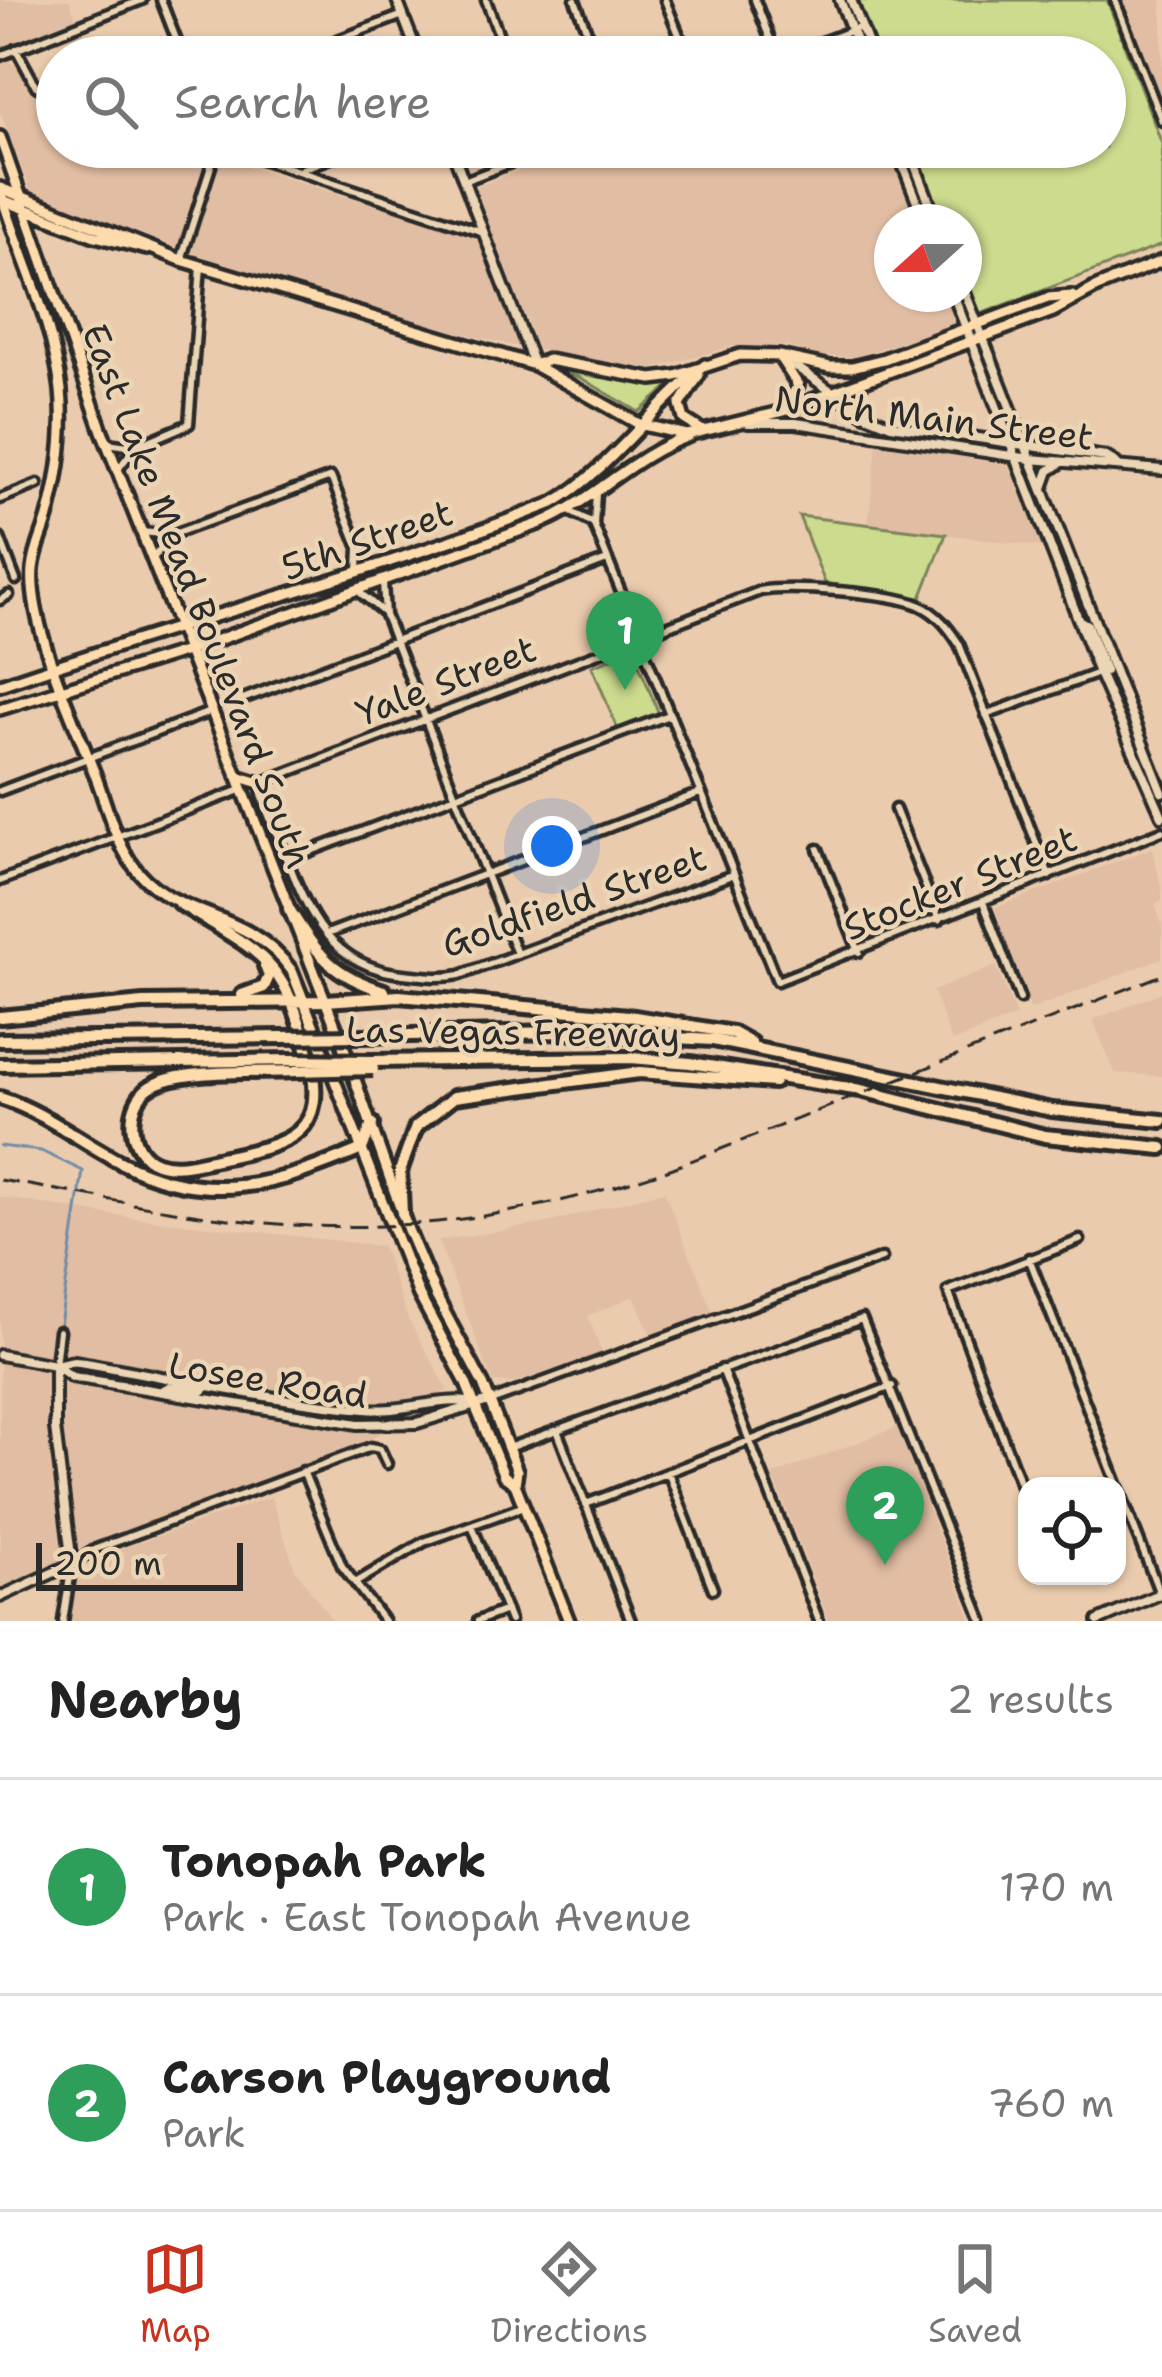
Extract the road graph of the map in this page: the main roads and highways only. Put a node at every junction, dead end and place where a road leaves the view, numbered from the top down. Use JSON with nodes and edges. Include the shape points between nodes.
{"nodes":[{"id":1,"x":397,"y":0,"type":"edge"},
{"id":2,"x":840,"y":0,"type":"edge"},
{"id":3,"x":851,"y":0,"type":"edge"},
{"id":4,"x":856,"y":29,"type":"junction"},
{"id":5,"x":411,"y":36,"type":"edge"},
{"id":6,"x":858,"y":36,"type":"edge"},
{"id":7,"x":860,"y":36,"type":"edge"},
{"id":8,"x":0,"y":137,"type":"edge"},
{"id":9,"x":459,"y":168,"type":"edge"},
{"id":10,"x":904,"y":168,"type":"edge"},
{"id":11,"x":916,"y":168,"type":"edge"},
{"id":12,"x":1,"y":194,"type":"edge"},
{"id":13,"x":22,"y":202,"type":"junction"},
{"id":14,"x":918,"y":204,"type":"edge"},
{"id":15,"x":930,"y":204,"type":"edge"},
{"id":16,"x":55,"y":220,"type":"junction"},
{"id":17,"x":37,"y":245,"type":"junction"},
{"id":18,"x":151,"y":249,"type":"junction"},
{"id":19,"x":1162,"y":261,"type":"edge"},
{"id":20,"x":1077,"y":296,"type":"junction"},
{"id":21,"x":964,"y":312,"type":"edge"},
{"id":22,"x":969,"y":312,"type":"edge"},
{"id":23,"x":972,"y":326,"type":"junction"},
{"id":24,"x":977,"y":339,"type":"junction"},
{"id":25,"x":779,"y":356,"type":"junction"},
{"id":26,"x":534,"y":364,"type":"junction"},
{"id":27,"x":705,"y":365,"type":"junction"},
{"id":28,"x":834,"y":391,"type":"junction"},
{"id":29,"x":780,"y":412,"type":"junction"},
{"id":30,"x":744,"y":423,"type":"junction"},
{"id":31,"x":639,"y":424,"type":"junction"},
{"id":32,"x":704,"y":432,"type":"junction"},
{"id":33,"x":1012,"y":444,"type":"junction"},
{"id":34,"x":1026,"y":446,"type":"junction"},
{"id":35,"x":1017,"y":457,"type":"junction"},
{"id":36,"x":1031,"y":459,"type":"junction"},
{"id":37,"x":1063,"y":463,"type":"junction"},
{"id":38,"x":1117,"y":464,"type":"junction"},
{"id":39,"x":1162,"y":470,"type":"edge"},
{"id":40,"x":1043,"y":490,"type":"junction"},
{"id":41,"x":469,"y":533,"type":"junction"},
{"id":42,"x":465,"y":552,"type":"junction"},
{"id":43,"x":179,"y":627,"type":"junction"},
{"id":44,"x":187,"y":651,"type":"junction"},
{"id":45,"x":55,"y":666,"type":"junction"},
{"id":46,"x":1106,"y":670,"type":"junction"},
{"id":47,"x":0,"y":685,"type":"edge"},
{"id":48,"x":62,"y":690,"type":"junction"},
{"id":49,"x":0,"y":709,"type":"edge"},
{"id":50,"x":1146,"y":752,"type":"junction"},
{"id":51,"x":1134,"y":757,"type":"junction"},
{"id":52,"x":234,"y":773,"type":"junction"},
{"id":53,"x":260,"y":783,"type":"road end"},
{"id":54,"x":1162,"y":792,"type":"edge"},
{"id":55,"x":1162,"y":816,"type":"edge"},
{"id":56,"x":179,"y":903,"type":"junction"},
{"id":57,"x":289,"y":909,"type":"junction"},
{"id":58,"x":243,"y":941,"type":"junction"},
{"id":59,"x":399,"y":996,"type":"junction"},
{"id":60,"x":231,"y":1000,"type":"junction"},
{"id":61,"x":298,"y":1000,"type":"junction"},
{"id":62,"x":326,"y":1001,"type":"junction"},
{"id":63,"x":0,"y":1017,"type":"edge"},
{"id":64,"x":0,"y":1040,"type":"edge"},
{"id":65,"x":759,"y":1047,"type":"junction"},
{"id":66,"x":0,"y":1065,"type":"edge"},
{"id":67,"x":293,"y":1065,"type":"junction"},
{"id":68,"x":825,"y":1083,"type":"junction"},
{"id":69,"x":0,"y":1097,"type":"edge"},
{"id":70,"x":1162,"y":1121,"type":"edge"},
{"id":71,"x":372,"y":1124,"type":"junction"},
{"id":72,"x":1162,"y":1148,"type":"edge"},
{"id":73,"x":362,"y":1149,"type":"junction"},
{"id":74,"x":402,"y":1214,"type":"junction"},
{"id":75,"x":0,"y":1355,"type":"edge"},
{"id":76,"x":55,"y":1365,"type":"junction"},
{"id":77,"x":210,"y":1384,"type":"junction"},
{"id":78,"x":161,"y":1392,"type":"junction"},
{"id":79,"x":489,"y":1401,"type":"junction"},
{"id":80,"x":475,"y":1404,"type":"junction"},
{"id":81,"x":515,"y":1484,"type":"junction"},
{"id":82,"x":1161,"y":1593,"type":"edge"},
{"id":83,"x":0,"y":1597,"type":"edge"},
{"id":84,"x":568,"y":1621,"type":"edge"},
{"id":85,"x":1098,"y":1621,"type":"edge"}],
"edges":[{"from":1,"to":5,"type":"main road"},
{"from":2,"to":4,"type":"main road"},
{"from":3,"to":4,"type":"main road"},
{"from":4,"to":6,"type":"main road"},
{"from":4,"to":7,"type":"main road"},
{"from":8,"to":13,"type":"main road","name":"East Lake Mead Boulevard South"},
{"from":9,"to":26,"type":"main road"},
{"from":10,"to":14,"type":"main road"},
{"from":11,"to":15,"type":"main road"},
{"from":12,"to":13,"type":"main road"},
{"from":12,"to":45,"type":"main road","via":[[61,393],[60,452],[32,575]]},
{"from":13,"to":16,"type":"main road"},
{"from":13,"to":17,"type":"main road","name":"East Lake Mead Boulevard South"},
{"from":13,"to":18,"type":"main road"},
{"from":16,"to":17,"type":"main road","via":[[39,231]]},
{"from":16,"to":18,"type":"main road"},
{"from":17,"to":43,"type":"main road","name":"East Lake Mead Boulevard South"},
{"from":18,"to":26,"type":"main road"},
{"from":19,"to":20,"type":"main road"},
{"from":20,"to":23,"type":"main road","via":[[1048,298]]},
{"from":20,"to":24,"type":"main road"},
{"from":21,"to":23,"type":"main road"},
{"from":22,"to":23,"type":"main road"},
{"from":23,"to":24,"type":"main road"},
{"from":23,"to":25,"type":"main road","via":[[853,367]]},
{"from":24,"to":28,"type":"main road"},
{"from":24,"to":33,"type":"main road"},
{"from":24,"to":34,"type":"main road"},
{"from":25,"to":27,"type":"main road"},
{"from":25,"to":28,"type":"main road","name":"North Main Street"},
{"from":25,"to":29,"type":"main road","via":[[798,385]]},
{"from":26,"to":27,"type":"main road","via":[[548,359],[652,379]]},
{"from":26,"to":31,"type":"main road"},
{"from":27,"to":31,"type":"main road","name":"5th Street"},
{"from":27,"to":32,"type":"main road","via":[[680,405],[684,419]]},
{"from":28,"to":29,"type":"main road"},
{"from":28,"to":33,"type":"main road","name":"North Main Street","via":[[891,425]]},
{"from":29,"to":30,"type":"main road"},
{"from":30,"to":32,"type":"main road"},
{"from":30,"to":35,"type":"main road","name":"North Main Street","via":[[812,425]]},
{"from":31,"to":32,"type":"main road"},
{"from":31,"to":41,"type":"main road","name":"5th Street","via":[[568,495]]},
{"from":32,"to":42,"type":"main road","name":"5th Street","via":[[660,446],[568,511]]},
{"from":33,"to":34,"type":"main road","name":"North Main Street"},
{"from":33,"to":35,"type":"main road"},
{"from":34,"to":36,"type":"main road"},
{"from":34,"to":38,"type":"main road","name":"North Main Street"},
{"from":35,"to":36,"type":"main road","name":"North Main Street"},
{"from":35,"to":46,"type":"main road"},
{"from":36,"to":37,"type":"main road","name":"North Main Street"},
{"from":36,"to":40,"type":"main road"},
{"from":37,"to":38,"type":"main road","name":"North Main Street"},
{"from":37,"to":40,"type":"main road","via":[[1048,471]]},
{"from":38,"to":39,"type":"main road","name":"North Main Street"},
{"from":40,"to":46,"type":"main road"},
{"from":41,"to":42,"type":"main road"},
{"from":41,"to":43,"type":"main road","name":"5th Street"},
{"from":42,"to":44,"type":"main road","name":"5th Street"},
{"from":43,"to":44,"type":"main road","name":"East Lake Mead Boulevard South"},
{"from":43,"to":45,"type":"main road","name":"5th Street"},
{"from":44,"to":48,"type":"main road","name":"5th Street"},
{"from":44,"to":52,"type":"main road","name":"East Lake Mead Boulevard South"},
{"from":45,"to":47,"type":"main road","name":"5th Street"},
{"from":45,"to":48,"type":"main road"},
{"from":46,"to":50,"type":"main road"},
{"from":46,"to":51,"type":"main road"},
{"from":48,"to":49,"type":"main road","name":"5th Street"},
{"from":48,"to":56,"type":"main road","via":[[118,837],[138,872]]},
{"from":50,"to":51,"type":"main road"},
{"from":50,"to":54,"type":"main road"},
{"from":51,"to":55,"type":"main road"},
{"from":52,"to":53,"type":"main road"},
{"from":52,"to":57,"type":"main road","name":"East Lake Mead Boulevard South"},
{"from":56,"to":58,"type":"highway"},
{"from":56,"to":61,"type":"main road","via":[[260,937],[292,971]]},
{"from":57,"to":59,"type":"highway","via":[[328,965]]},
{"from":57,"to":62,"type":"main road","name":"East Lake Mead Boulevard South"},
{"from":58,"to":60,"type":"highway","via":[[268,980]]},
{"from":58,"to":61,"type":"highway"},
{"from":59,"to":62,"type":"highway"},
{"from":59,"to":65,"type":"highway","via":[[629,1016],[733,1033]]},
{"from":60,"to":61,"type":"highway"},
{"from":60,"to":63,"type":"highway"},
{"from":61,"to":62,"type":"highway"},
{"from":61,"to":67,"type":"highway","via":[[317,1094],[295,1137],[179,1166],[159,1164],[136,1143],[136,1102],[164,1080]]},
{"from":61,"to":73,"type":"main road"},
{"from":62,"to":71,"type":"main road","name":"East Lake Mead Boulevard South"},
{"from":64,"to":65,"type":"highway","name":"Las Vegas Freeway","bridge":true,"via":[[618,1034]]},
{"from":65,"to":70,"type":"highway","name":"Las Vegas Freeway","via":[[1052,1111]]},
{"from":66,"to":67,"type":"highway","name":"Las Vegas Freeway"},
{"from":67,"to":68,"type":"highway","name":"Las Vegas Freeway","bridge":true,"via":[[631,1058]]},
{"from":68,"to":72,"type":"highway","name":"Las Vegas Freeway","via":[[1046,1136]]},
{"from":68,"to":74,"type":"highway","via":[[639,1072],[454,1096],[416,1127],[400,1171]]},
{"from":69,"to":73,"type":"highway","via":[[124,1164],[194,1186],[271,1184]]},
{"from":71,"to":73,"type":"highway"},
{"from":71,"to":74,"type":"main road","name":"East Lake Mead Boulevard South"},
{"from":73,"to":80,"type":"main road","via":[[426,1310]]},
{"from":74,"to":79,"type":"main road","name":"East Lake Mead Boulevard South"},
{"from":75,"to":76,"type":"main road","name":"Losee Road"},
{"from":76,"to":77,"type":"main road","name":"Losee Road","via":[[74,1361]]},
{"from":76,"to":78,"type":"main road","name":"Losee Road","via":[[71,1377]]},
{"from":76,"to":83,"type":"main road","via":[[72,1564]]},
{"from":77,"to":78,"type":"main road"},
{"from":77,"to":80,"type":"main road","name":"Losee Road","via":[[361,1409]]},
{"from":78,"to":80,"type":"main road","name":"Losee Road","via":[[376,1425],[434,1420]]},
{"from":79,"to":80,"type":"main road","name":"Losee Road"},
{"from":79,"to":81,"type":"main road","name":"East Lake Mead Boulevard South"},
{"from":80,"to":81,"type":"main road"},
{"from":81,"to":84,"type":"main road"},
{"from":82,"to":85,"type":"main road"}]}
